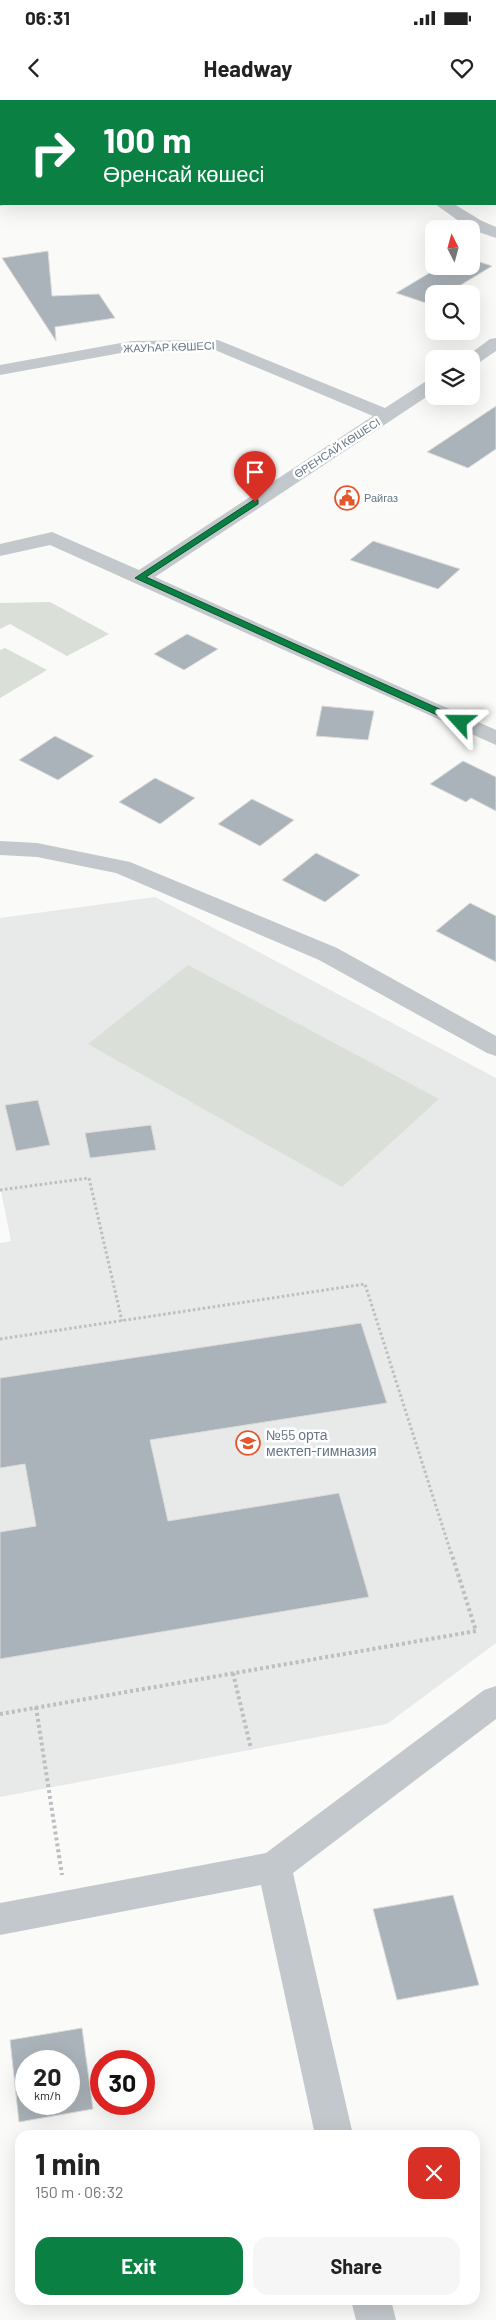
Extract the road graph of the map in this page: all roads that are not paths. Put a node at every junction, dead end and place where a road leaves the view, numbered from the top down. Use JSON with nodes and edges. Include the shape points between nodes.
{"nodes":[{"id":1,"x":445,"y":205,"type":"edge"},
{"id":2,"x":496,"y":233,"type":"edge"},
{"id":3,"x":496,"y":343,"type":"edge"},
{"id":4,"x":480,"y":354,"type":"edge"},
{"id":5,"x":0,"y":370,"type":"edge"},
{"id":6,"x":425,"y":390,"type":"edge"},
{"id":7,"x":386,"y":415,"type":"junction"},
{"id":8,"x":0,"y":550,"type":"edge"},
{"id":9,"x":140,"y":578,"type":"junction"},
{"id":10,"x":496,"y":738,"type":"edge"},
{"id":11,"x":0,"y":848,"type":"edge"},
{"id":12,"x":496,"y":1047,"type":"edge"},
{"id":13,"x":496,"y":1700,"type":"edge"},
{"id":14,"x":274,"y":1867,"type":"junction"},
{"id":15,"x":0,"y":1919,"type":"edge"},
{"id":16,"x":333,"y":2130,"type":"edge"},
{"id":17,"x":372,"y":2305,"type":"edge"},
{"id":18,"x":376,"y":2320,"type":"edge"}],
"edges":[{"from":1,"to":2,"type":"street","via":[[476,225]]},
{"from":3,"to":4,"type":"street"},
{"from":5,"to":7,"type":"street","name":"ЖАУҺАР КӨШЕСІ","via":[[132,346],[218,345]]},
{"from":6,"to":7,"type":"street","name":"ӨРЕНСАЙ КӨШЕСІ"},
{"from":7,"to":9,"type":"street","name":"ӨРЕНСАЙ КӨШЕСІ"},
{"from":8,"to":9,"type":"street","via":[[52,538]]},
{"from":9,"to":10,"type":"street"},
{"from":11,"to":12,"type":"street","via":[[37,850],[122,867],[328,954]]},
{"from":13,"to":14,"type":"street"},
{"from":14,"to":15,"type":"street"},
{"from":14,"to":16,"type":"street"},
{"from":17,"to":18,"type":"street"}]}
